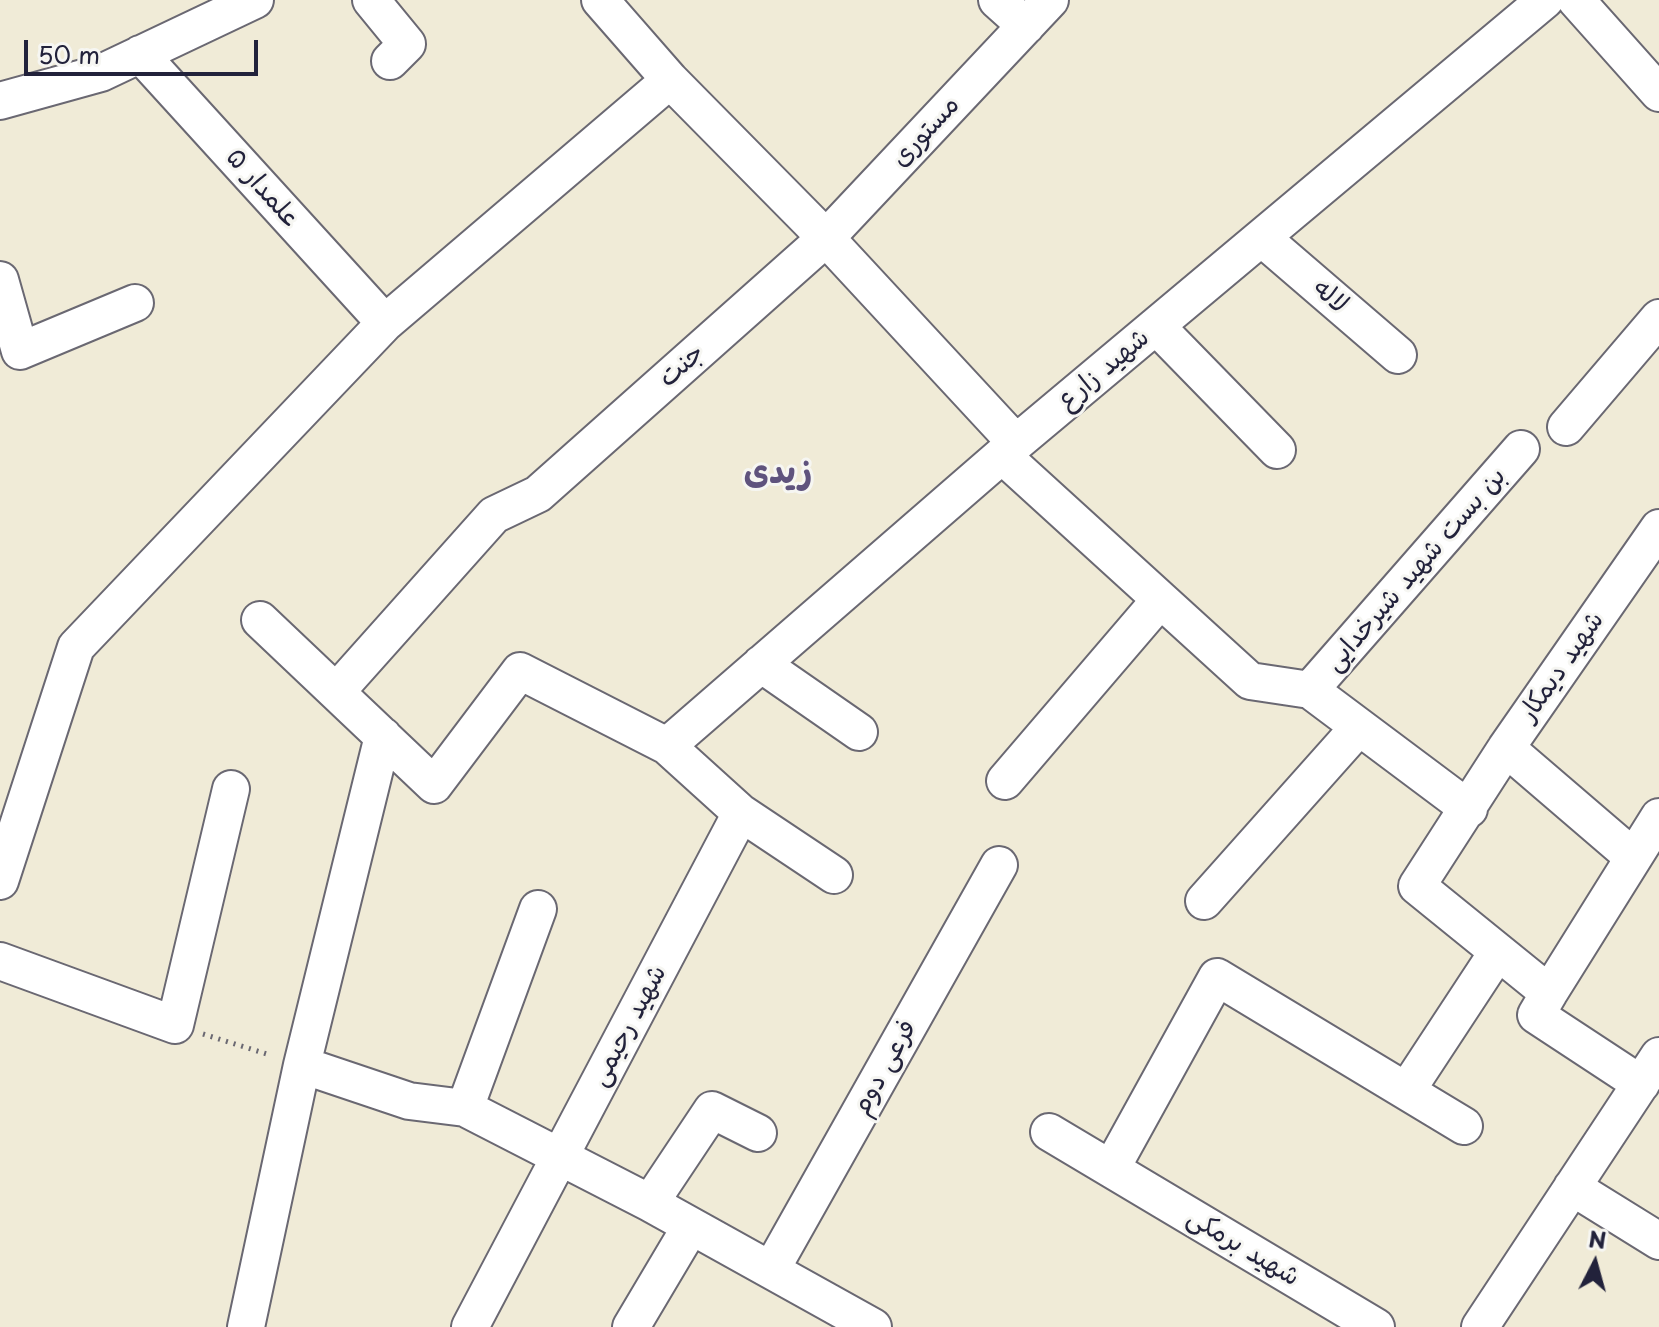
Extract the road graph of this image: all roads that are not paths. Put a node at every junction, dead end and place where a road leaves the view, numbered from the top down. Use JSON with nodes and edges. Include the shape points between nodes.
{"nodes":[{"id":1,"x":255,"y":0,"type":"edge"},
{"id":2,"x":371,"y":0,"type":"edge"},
{"id":3,"x":600,"y":0,"type":"edge"},
{"id":4,"x":997,"y":0,"type":"edge"},
{"id":5,"x":1545,"y":0,"type":"edge"},
{"id":6,"x":1576,"y":0,"type":"edge"},
{"id":7,"x":1038,"y":13,"type":"edge"},
{"id":8,"x":140,"y":54,"type":"junction"},
{"id":9,"x":390,"y":61,"type":"dead end"},
{"id":10,"x":670,"y":80,"type":"junction"},
{"id":11,"x":1659,"y":93,"type":"edge"},
{"id":12,"x":0,"y":101,"type":"edge"},
{"id":13,"x":826,"y":238,"type":"junction"},
{"id":14,"x":1262,"y":238,"type":"junction"},
{"id":15,"x":0,"y":280,"type":"edge"},
{"id":16,"x":135,"y":303,"type":"dead end"},
{"id":17,"x":1659,"y":318,"type":"edge"},
{"id":18,"x":385,"y":323,"type":"junction"},
{"id":19,"x":1156,"y":326,"type":"junction"},
{"id":20,"x":1398,"y":355,"type":"dead end"},
{"id":21,"x":1566,"y":427,"type":"dead end"},
{"id":22,"x":1521,"y":449,"type":"dead end"},
{"id":23,"x":1010,"y":450,"type":"junction"},
{"id":24,"x":1277,"y":450,"type":"dead end"},
{"id":25,"x":1659,"y":528,"type":"edge"},
{"id":26,"x":1647,"y":573,"type":"edge"},
{"id":27,"x":1160,"y":600,"type":"junction"},
{"id":28,"x":260,"y":620,"type":"dead end"},
{"id":29,"x":761,"y":664,"type":"junction"},
{"id":30,"x":1310,"y":690,"type":"junction"},
{"id":31,"x":336,"y":692,"type":"junction"},
{"id":32,"x":1359,"y":727,"type":"junction"},
{"id":33,"x":859,"y":732,"type":"dead end"},
{"id":34,"x":383,"y":736,"type":"junction"},
{"id":35,"x":667,"y":746,"type":"junction"},
{"id":36,"x":1506,"y":748,"type":"junction"},
{"id":37,"x":1005,"y":781,"type":"dead end"},
{"id":38,"x":231,"y":789,"type":"dead end"},
{"id":39,"x":1469,"y":809,"type":"junction"},
{"id":40,"x":741,"y":813,"type":"junction"},
{"id":41,"x":1659,"y":817,"type":"edge"},
{"id":42,"x":1633,"y":857,"type":"junction"},
{"id":43,"x":999,"y":865,"type":"dead end"},
{"id":44,"x":834,"y":875,"type":"dead end"},
{"id":45,"x":0,"y":881,"type":"edge"},
{"id":46,"x":1204,"y":901,"type":"dead end"},
{"id":47,"x":538,"y":909,"type":"dead end"},
{"id":48,"x":1497,"y":953,"type":"junction"},
{"id":49,"x":0,"y":961,"type":"edge"},
{"id":50,"x":1549,"y":993,"type":"junction"},
{"id":51,"x":302,"y":1065,"type":"junction"},
{"id":52,"x":1650,"y":1070,"type":"edge"},
{"id":53,"x":1407,"y":1090,"type":"junction"},
{"id":54,"x":465,"y":1108,"type":"junction"},
{"id":55,"x":1464,"y":1126,"type":"dead end"},
{"id":56,"x":1049,"y":1132,"type":"dead end"},
{"id":57,"x":758,"y":1133,"type":"dead end"},
{"id":58,"x":560,"y":1156,"type":"junction"},
{"id":59,"x":1111,"y":1169,"type":"junction"},
{"id":60,"x":1572,"y":1187,"type":"junction"},
{"id":61,"x":650,"y":1203,"type":"junction"},
{"id":62,"x":691,"y":1226,"type":"junction"},
{"id":63,"x":1659,"y":1241,"type":"edge"},
{"id":64,"x":771,"y":1270,"type":"junction"},
{"id":65,"x":246,"y":1327,"type":"edge"},
{"id":66,"x":470,"y":1327,"type":"edge"},
{"id":67,"x":631,"y":1327,"type":"edge"},
{"id":68,"x":873,"y":1327,"type":"edge"},
{"id":69,"x":1376,"y":1327,"type":"edge"},
{"id":70,"x":1480,"y":1327,"type":"edge"}],
"edges":[{"from":1,"to":8,"type":"street"},
{"from":2,"to":9,"type":"street","via":[[407,44]]},
{"from":3,"to":10,"type":"street"},
{"from":4,"to":7,"type":"street"},
{"from":5,"to":14,"type":"street","name":"شهید زارع"},
{"from":6,"to":11,"type":"street"},
{"from":7,"to":13,"type":"street","name":"مستوری"},
{"from":8,"to":12,"type":"street","via":[[101,73]]},
{"from":8,"to":18,"type":"street","name":"علمدار ۵"},
{"from":10,"to":13,"type":"street"},
{"from":10,"to":18,"type":"street"},
{"from":13,"to":23,"type":"street"},
{"from":13,"to":31,"type":"street","name":"جنت","via":[[538,494],[494,515]]},
{"from":14,"to":19,"type":"street","name":"شهید زارع"},
{"from":14,"to":20,"type":"street","name":"لاله"},
{"from":15,"to":16,"type":"street","via":[[20,351]]},
{"from":17,"to":21,"type":"street"},
{"from":18,"to":45,"type":"street","via":[[76,647]]},
{"from":19,"to":23,"type":"street","name":"شهید زارع"},
{"from":19,"to":24,"type":"street"},
{"from":22,"to":30,"type":"street","name":"بن بست شهید شیرخدایی"},
{"from":23,"to":27,"type":"street"},
{"from":23,"to":29,"type":"street","name":"شهید زارع"},
{"from":25,"to":26,"type":"street","name":"شهید دیمکار"},
{"from":26,"to":36,"type":"street","name":"شهید دیمکار"},
{"from":27,"to":30,"type":"street","via":[[1250,681]]},
{"from":27,"to":37,"type":"street"},
{"from":28,"to":31,"type":"street"},
{"from":29,"to":33,"type":"street"},
{"from":29,"to":35,"type":"street","name":"شهید زارع"},
{"from":30,"to":32,"type":"street"},
{"from":31,"to":34,"type":"street"},
{"from":32,"to":39,"type":"street"},
{"from":32,"to":46,"type":"street"},
{"from":34,"to":35,"type":"street","via":[[434,785],[520,671]]},
{"from":34,"to":51,"type":"street"},
{"from":35,"to":40,"type":"street"},
{"from":36,"to":39,"type":"street","name":"شهید دیمکار"},
{"from":36,"to":42,"type":"street"},
{"from":38,"to":49,"type":"street","via":[[175,1025]]},
{"from":39,"to":48,"type":"street","name":"شهید دیمکار","via":[[1417,886]]},
{"from":40,"to":44,"type":"street"},
{"from":40,"to":58,"type":"street","name":"شهید رحیمی"},
{"from":41,"to":42,"type":"street"},
{"from":42,"to":50,"type":"street"},
{"from":43,"to":64,"type":"street","name":"فرعی دوم"},
{"from":47,"to":54,"type":"street"},
{"from":48,"to":50,"type":"street"},
{"from":48,"to":53,"type":"street"},
{"from":50,"to":52,"type":"street","via":[[1536,1015]]},
{"from":51,"to":54,"type":"street","via":[[409,1101]]},
{"from":51,"to":65,"type":"street"},
{"from":52,"to":60,"type":"street"},
{"from":53,"to":55,"type":"street"},
{"from":53,"to":59,"type":"street","via":[[1217,977]]},
{"from":54,"to":58,"type":"street"},
{"from":56,"to":59,"type":"street","name":"شهید برمکی"},
{"from":57,"to":61,"type":"street","via":[[712,1110]]},
{"from":58,"to":61,"type":"street"},
{"from":58,"to":66,"type":"street","name":"شهید رحیمی"},
{"from":59,"to":69,"type":"street","name":"شهید برمکی"},
{"from":60,"to":63,"type":"street"},
{"from":60,"to":70,"type":"street"},
{"from":61,"to":62,"type":"street"},
{"from":62,"to":64,"type":"street"},
{"from":62,"to":67,"type":"street"},
{"from":64,"to":68,"type":"street"}]}
